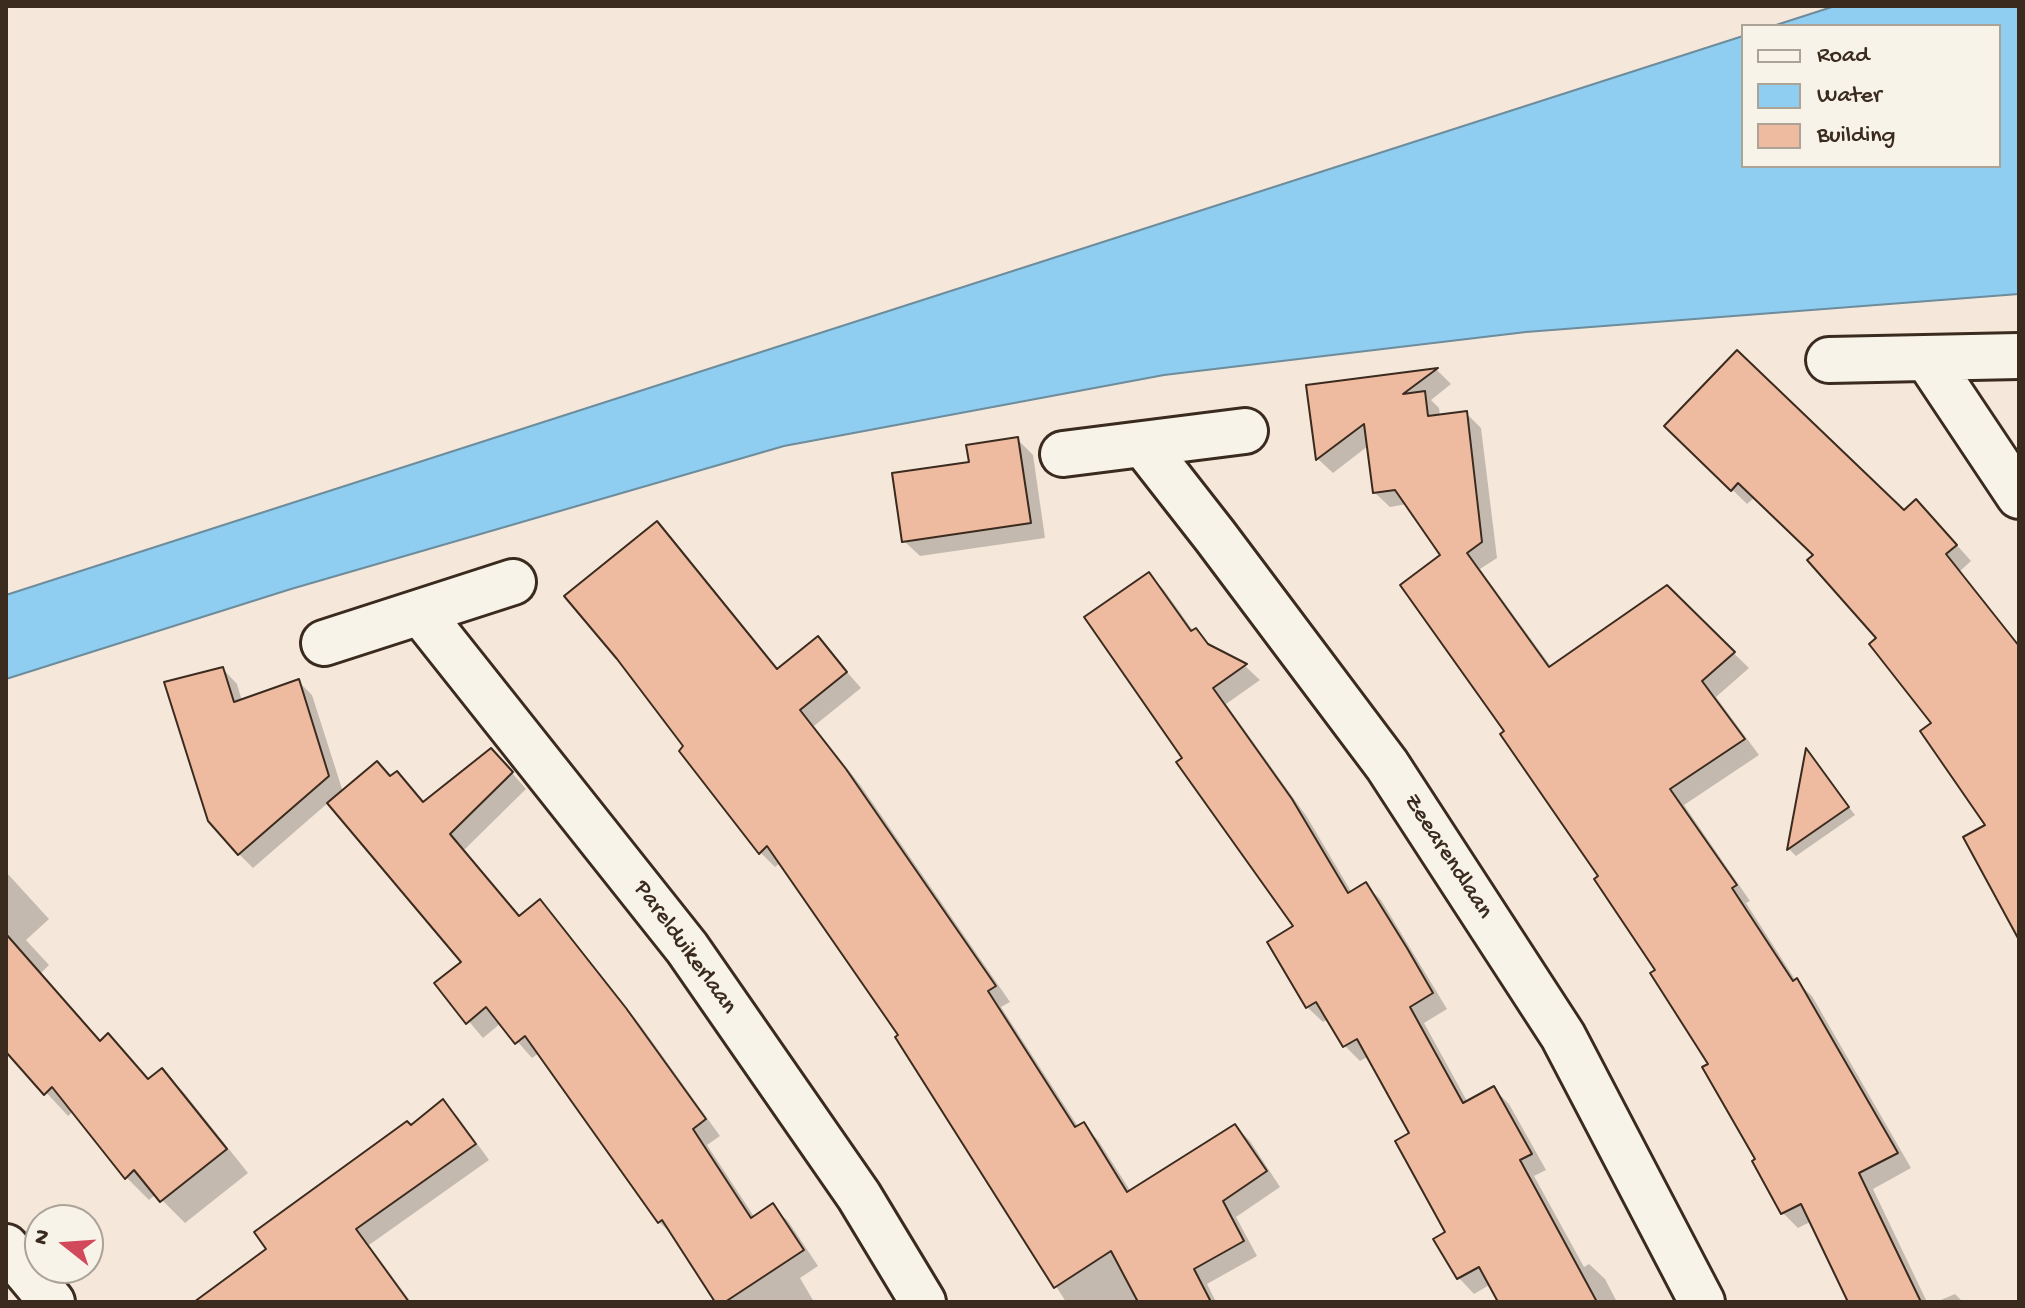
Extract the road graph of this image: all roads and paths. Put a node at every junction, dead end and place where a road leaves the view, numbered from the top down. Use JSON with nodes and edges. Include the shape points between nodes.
{"nodes":[{"id":1,"x":2019,"y":356,"type":"edge"},
{"id":2,"x":1927,"y":358,"type":"junction"},
{"id":3,"x":1829,"y":360,"type":"dead end"},
{"id":4,"x":1245,"y":431,"type":"dead end"},
{"id":5,"x":1143,"y":444,"type":"junction"},
{"id":6,"x":1063,"y":454,"type":"dead end"},
{"id":7,"x":2019,"y":496,"type":"edge"},
{"id":8,"x":513,"y":582,"type":"dead end"},
{"id":9,"x":420,"y":612,"type":"junction"},
{"id":10,"x":324,"y":643,"type":"dead end"},
{"id":11,"x":6,"y":1247,"type":"edge"},
{"id":12,"x":52,"y":1302,"type":"edge"},
{"id":13,"x":923,"y":1302,"type":"edge"},
{"id":14,"x":1702,"y":1302,"type":"edge"}],
"edges":[{"from":1,"to":2,"type":"street"},
{"from":2,"to":3,"type":"street"},
{"from":2,"to":7,"type":"street"},
{"from":4,"to":5,"type":"street"},
{"from":5,"to":6,"type":"street"},
{"from":5,"to":14,"type":"street","name":"Zeearendlaan","via":[[1395,778],[1563,1036]]},
{"from":8,"to":9,"type":"street"},
{"from":9,"to":10,"type":"street"},
{"from":9,"to":13,"type":"street","name":"Parelduikerlaan","via":[[687,948],[859,1196]]},
{"from":11,"to":12,"type":"street"}]}
